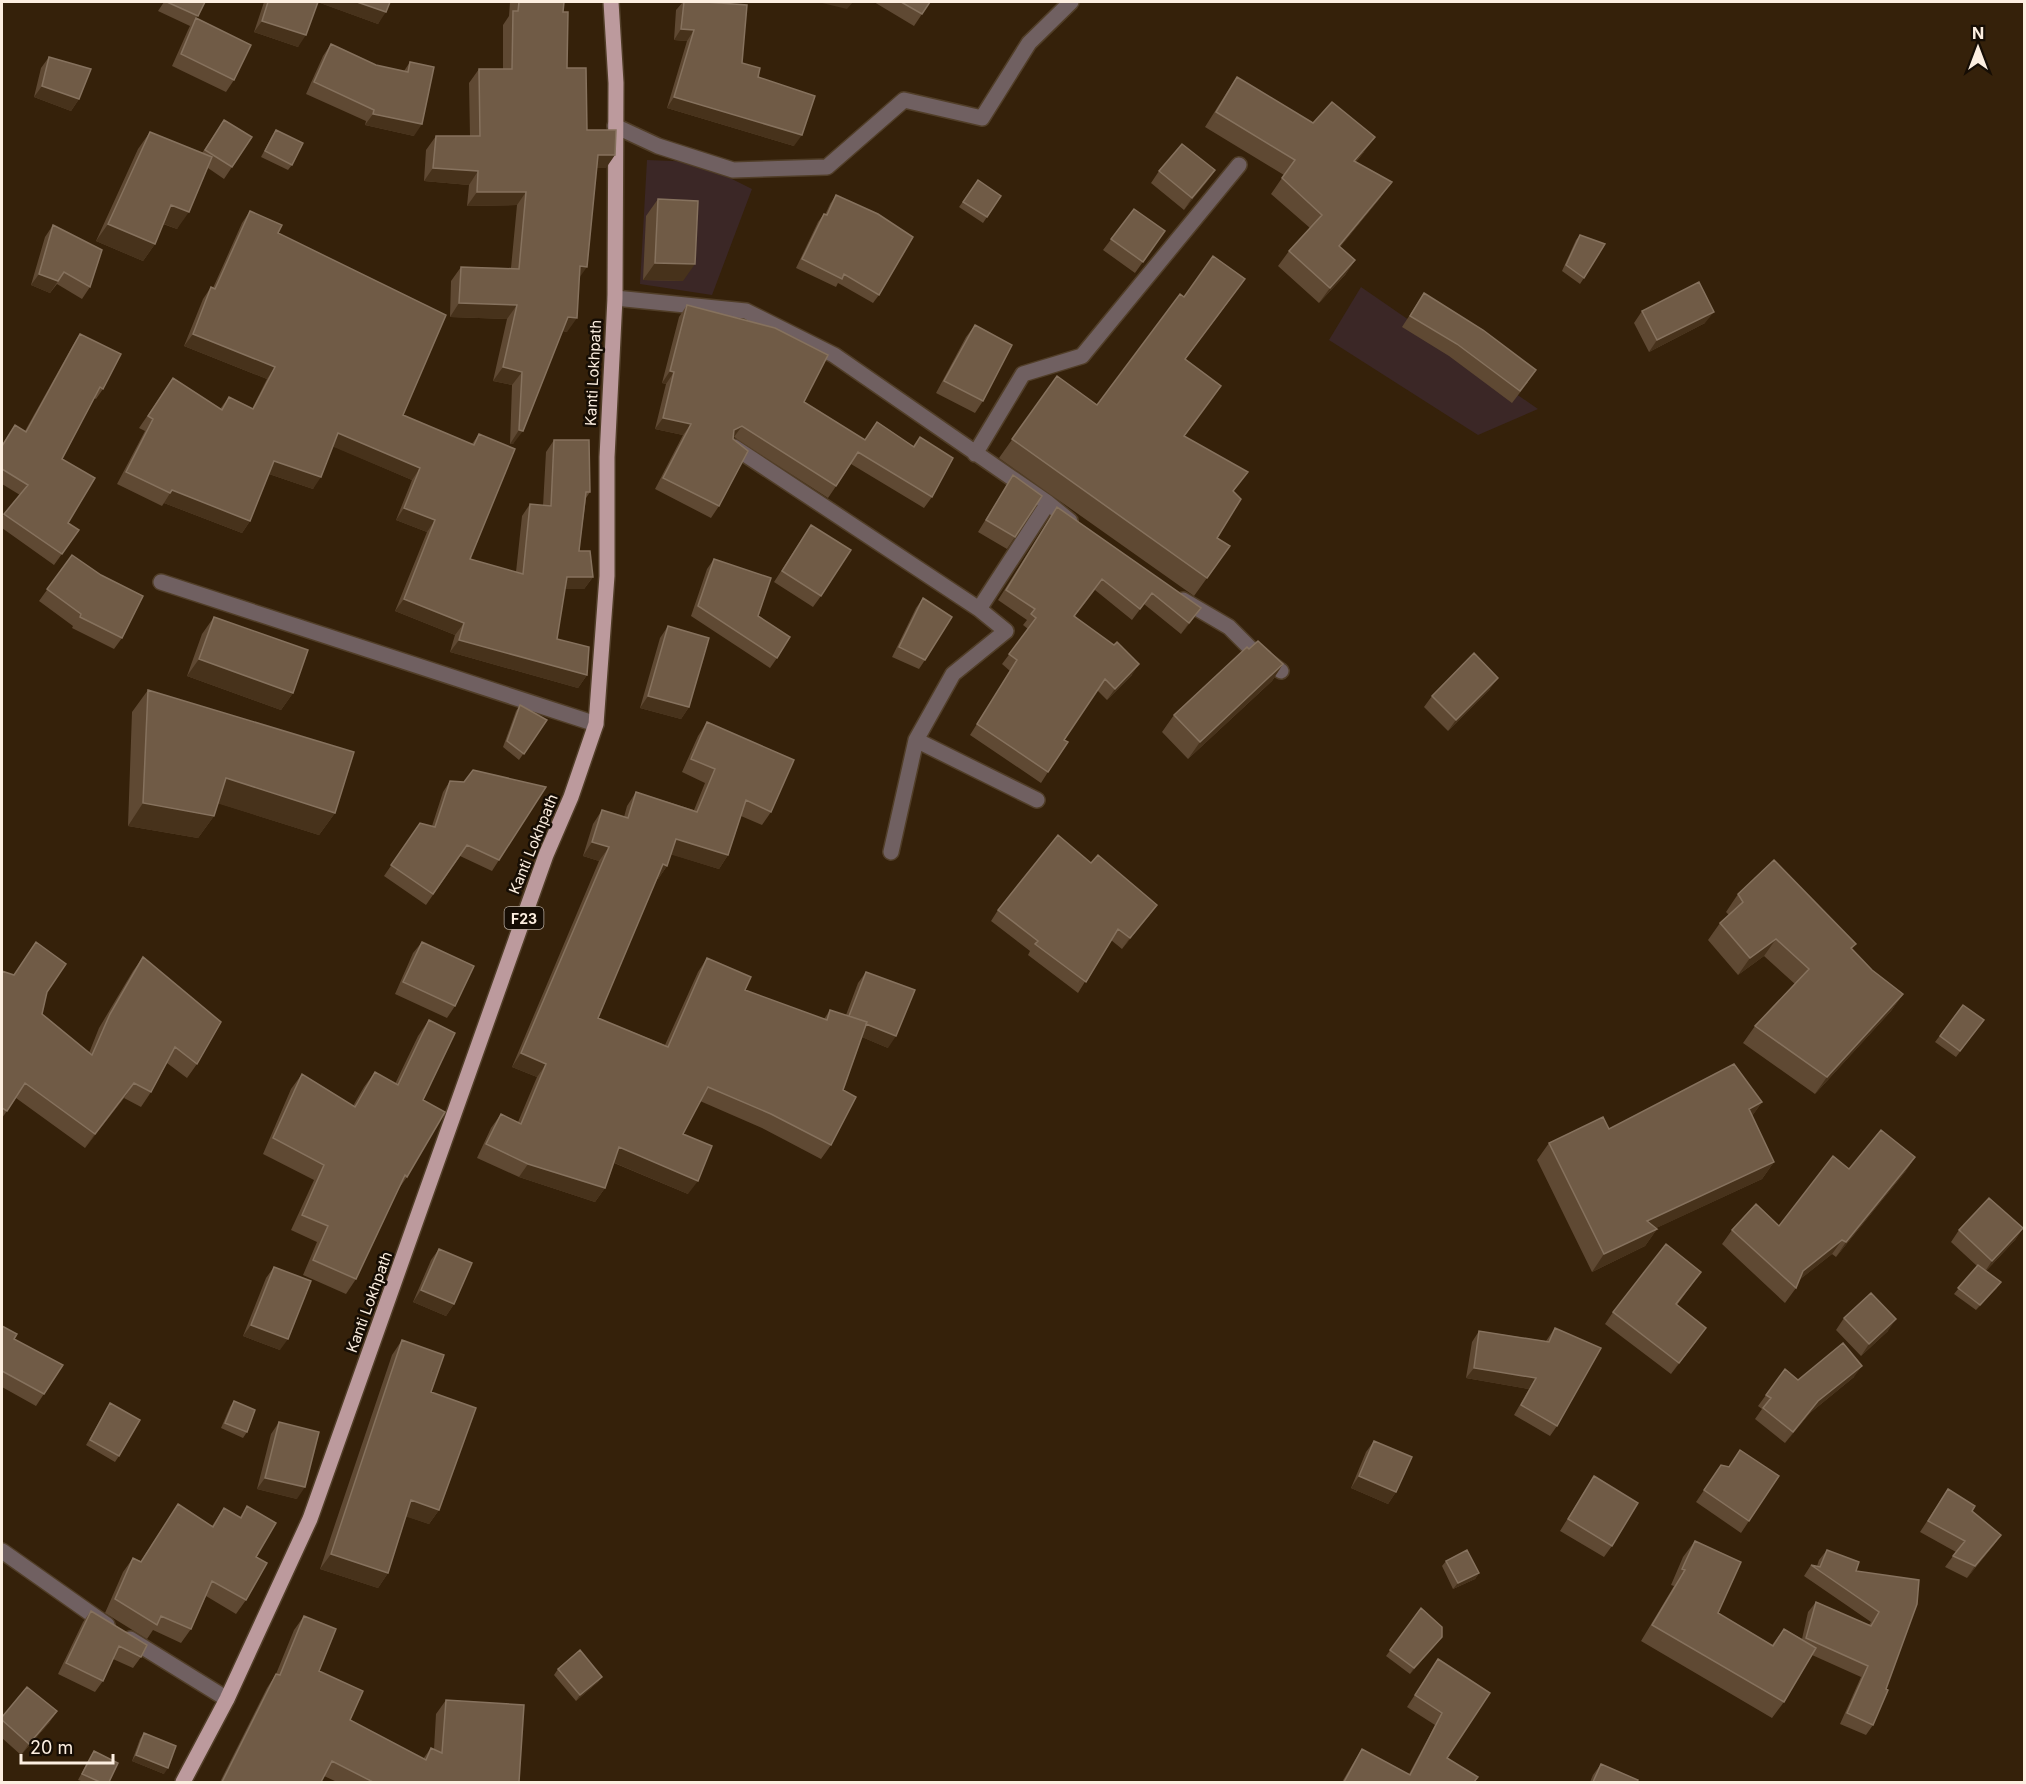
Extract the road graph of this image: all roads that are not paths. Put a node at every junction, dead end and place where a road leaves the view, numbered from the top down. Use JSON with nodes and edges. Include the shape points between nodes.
{"nodes":[{"id":1,"x":611,"y":2,"type":"edge"},
{"id":2,"x":1071,"y":2,"type":"edge"},
{"id":3,"x":615,"y":126,"type":"junction"},
{"id":4,"x":1239,"y":165,"type":"dead end"},
{"id":5,"x":615,"y":298,"type":"junction"},
{"id":6,"x":734,"y":447,"type":"edge"},
{"id":7,"x":975,"y":454,"type":"junction"},
{"id":8,"x":1048,"y":503,"type":"junction"},
{"id":9,"x":1083,"y":531,"type":"edge"},
{"id":10,"x":161,"y":582,"type":"dead end"},
{"id":11,"x":1167,"y":589,"type":"edge"},
{"id":12,"x":979,"y":609,"type":"junction"},
{"id":13,"x":1281,"y":671,"type":"edge"},
{"id":14,"x":596,"y":724,"type":"junction"},
{"id":15,"x":916,"y":740,"type":"junction"},
{"id":16,"x":1036,"y":800,"type":"dead end"},
{"id":17,"x":891,"y":852,"type":"dead end"},
{"id":18,"x":2,"y":1551,"type":"edge"},
{"id":19,"x":227,"y":1699,"type":"junction"},
{"id":20,"x":183,"y":1782,"type":"edge"}],
"edges":[{"from":1,"to":3,"type":"main road","name":"Kanti Lokhpath","number":"F23"},
{"from":2,"to":3,"type":"street","via":[[1029,43],[982,118],[904,100],[827,167],[733,170],[658,146]]},
{"from":3,"to":5,"type":"main road","name":"Kanti Lokhpath","number":"F23"},
{"from":4,"to":7,"type":"street","via":[[1082,356],[1023,374]]},
{"from":5,"to":7,"type":"street","via":[[746,312],[834,355]]},
{"from":5,"to":14,"type":"main road","name":"Kanti Lokhpath","number":"F23","via":[[607,457],[607,576]]},
{"from":6,"to":12,"type":"street"},
{"from":7,"to":8,"type":"street"},
{"from":8,"to":9,"type":"street"},
{"from":8,"to":12,"type":"street"},
{"from":10,"to":14,"type":"street"},
{"from":11,"to":13,"type":"street","via":[[1229,627]]},
{"from":12,"to":15,"type":"street","via":[[1006,631],[953,674]]},
{"from":14,"to":19,"type":"main road","name":"Kanti Lokhpath","number":"F23","via":[[310,1519]]},
{"from":15,"to":16,"type":"street"},
{"from":15,"to":17,"type":"street"},
{"from":18,"to":19,"type":"street","via":[[100,1621]]},
{"from":19,"to":20,"type":"main road","name":"Kanti Lokhpath","number":"F23"}]}
